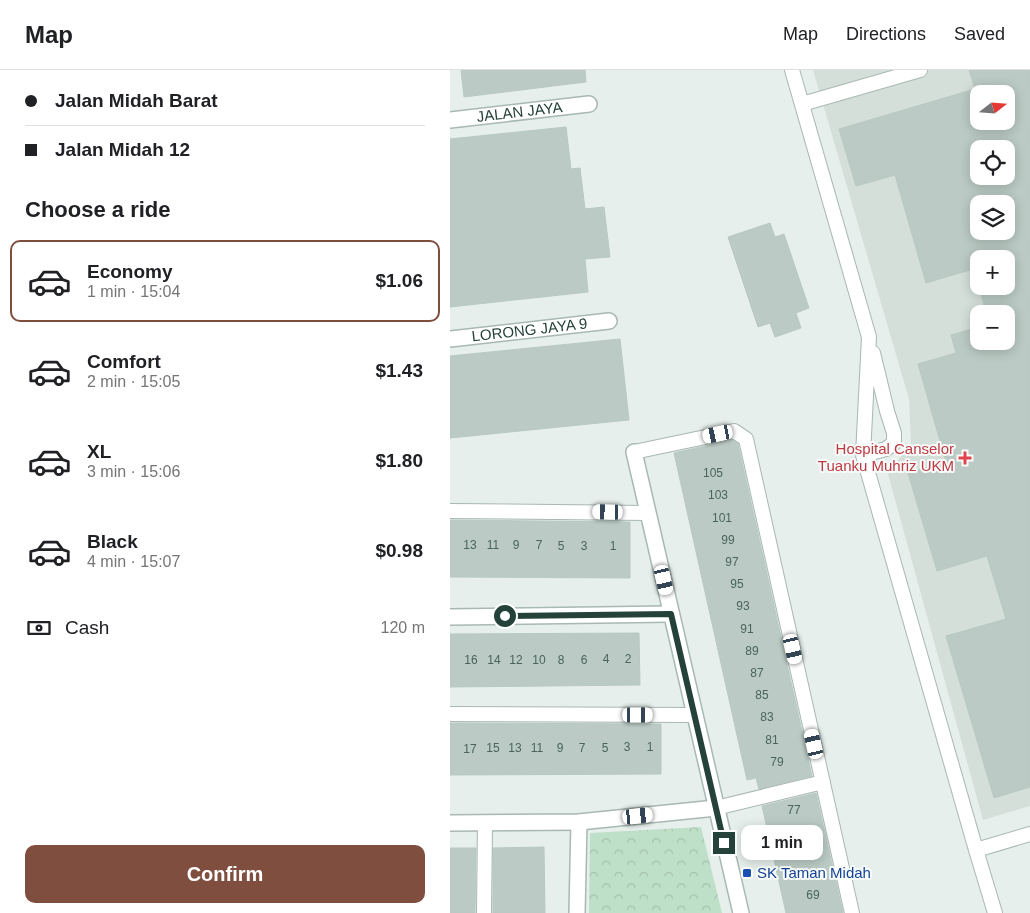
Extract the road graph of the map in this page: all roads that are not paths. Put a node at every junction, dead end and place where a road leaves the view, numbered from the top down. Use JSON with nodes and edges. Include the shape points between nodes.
{"nodes":[{"id":1,"x":792,"y":70,"type":"edge"},
{"id":2,"x":920,"y":70,"type":"edge"},
{"id":3,"x":589,"y":104,"type":"dead end"},
{"id":4,"x":802,"y":104,"type":"junction"},
{"id":5,"x":450,"y":120,"type":"edge"},
{"id":6,"x":609,"y":321,"type":"dead end"},
{"id":7,"x":869,"y":337,"type":"junction"},
{"id":8,"x":450,"y":339,"type":"edge"},
{"id":9,"x":634,"y":452,"type":"joint"},
{"id":10,"x":863,"y":455,"type":"junction"},
{"id":11,"x":450,"y":511,"type":"edge"},
{"id":12,"x":648,"y":512,"type":"junction"},
{"id":13,"x":671,"y":614,"type":"junction"},
{"id":14,"x":450,"y":617,"type":"edge"},
{"id":15,"x":450,"y":714,"type":"edge"},
{"id":16,"x":695,"y":715,"type":"junction"},
{"id":17,"x":823,"y":782,"type":"junction"},
{"id":18,"x":716,"y":808,"type":"junction"},
{"id":19,"x":579,"y":822,"type":"junction"},
{"id":20,"x":485,"y":823,"type":"junction"},
{"id":21,"x":450,"y":824,"type":"edge"},
{"id":22,"x":1030,"y":834,"type":"edge"},
{"id":23,"x":976,"y":850,"type":"junction"},
{"id":24,"x":484,"y":913,"type":"edge"},
{"id":25,"x":577,"y":913,"type":"edge"},
{"id":26,"x":740,"y":913,"type":"edge"},
{"id":27,"x":852,"y":913,"type":"edge"},
{"id":28,"x":994,"y":913,"type":"edge"}],
"edges":[{"from":1,"to":4,"type":"lane"},
{"from":2,"to":4,"type":"lane"},
{"from":3,"to":5,"type":"street","name":"JALAN JAYA"},
{"from":4,"to":7,"type":"lane"},
{"from":6,"to":8,"type":"street","name":"LORONG JAYA 9"},
{"from":7,"to":10,"type":"lane"},
{"from":7,"to":10,"type":"lane","via":[[894,443],[886,449]]},
{"from":9,"to":12,"type":"street"},
{"from":9,"to":17,"type":"lane","via":[[734,431],[746,439]]},
{"from":10,"to":23,"type":"lane"},
{"from":11,"to":12,"type":"lane"},
{"from":12,"to":13,"type":"street"},
{"from":13,"to":14,"type":"street"},
{"from":13,"to":16,"type":"street"},
{"from":15,"to":16,"type":"lane"},
{"from":16,"to":18,"type":"street"},
{"from":17,"to":18,"type":"lane"},
{"from":17,"to":27,"type":"lane"},
{"from":18,"to":19,"type":"street"},
{"from":18,"to":26,"type":"street"},
{"from":19,"to":20,"type":"street"},
{"from":19,"to":25,"type":"street"},
{"from":20,"to":21,"type":"street"},
{"from":20,"to":24,"type":"lane"},
{"from":22,"to":23,"type":"lane"},
{"from":23,"to":28,"type":"lane"}]}
